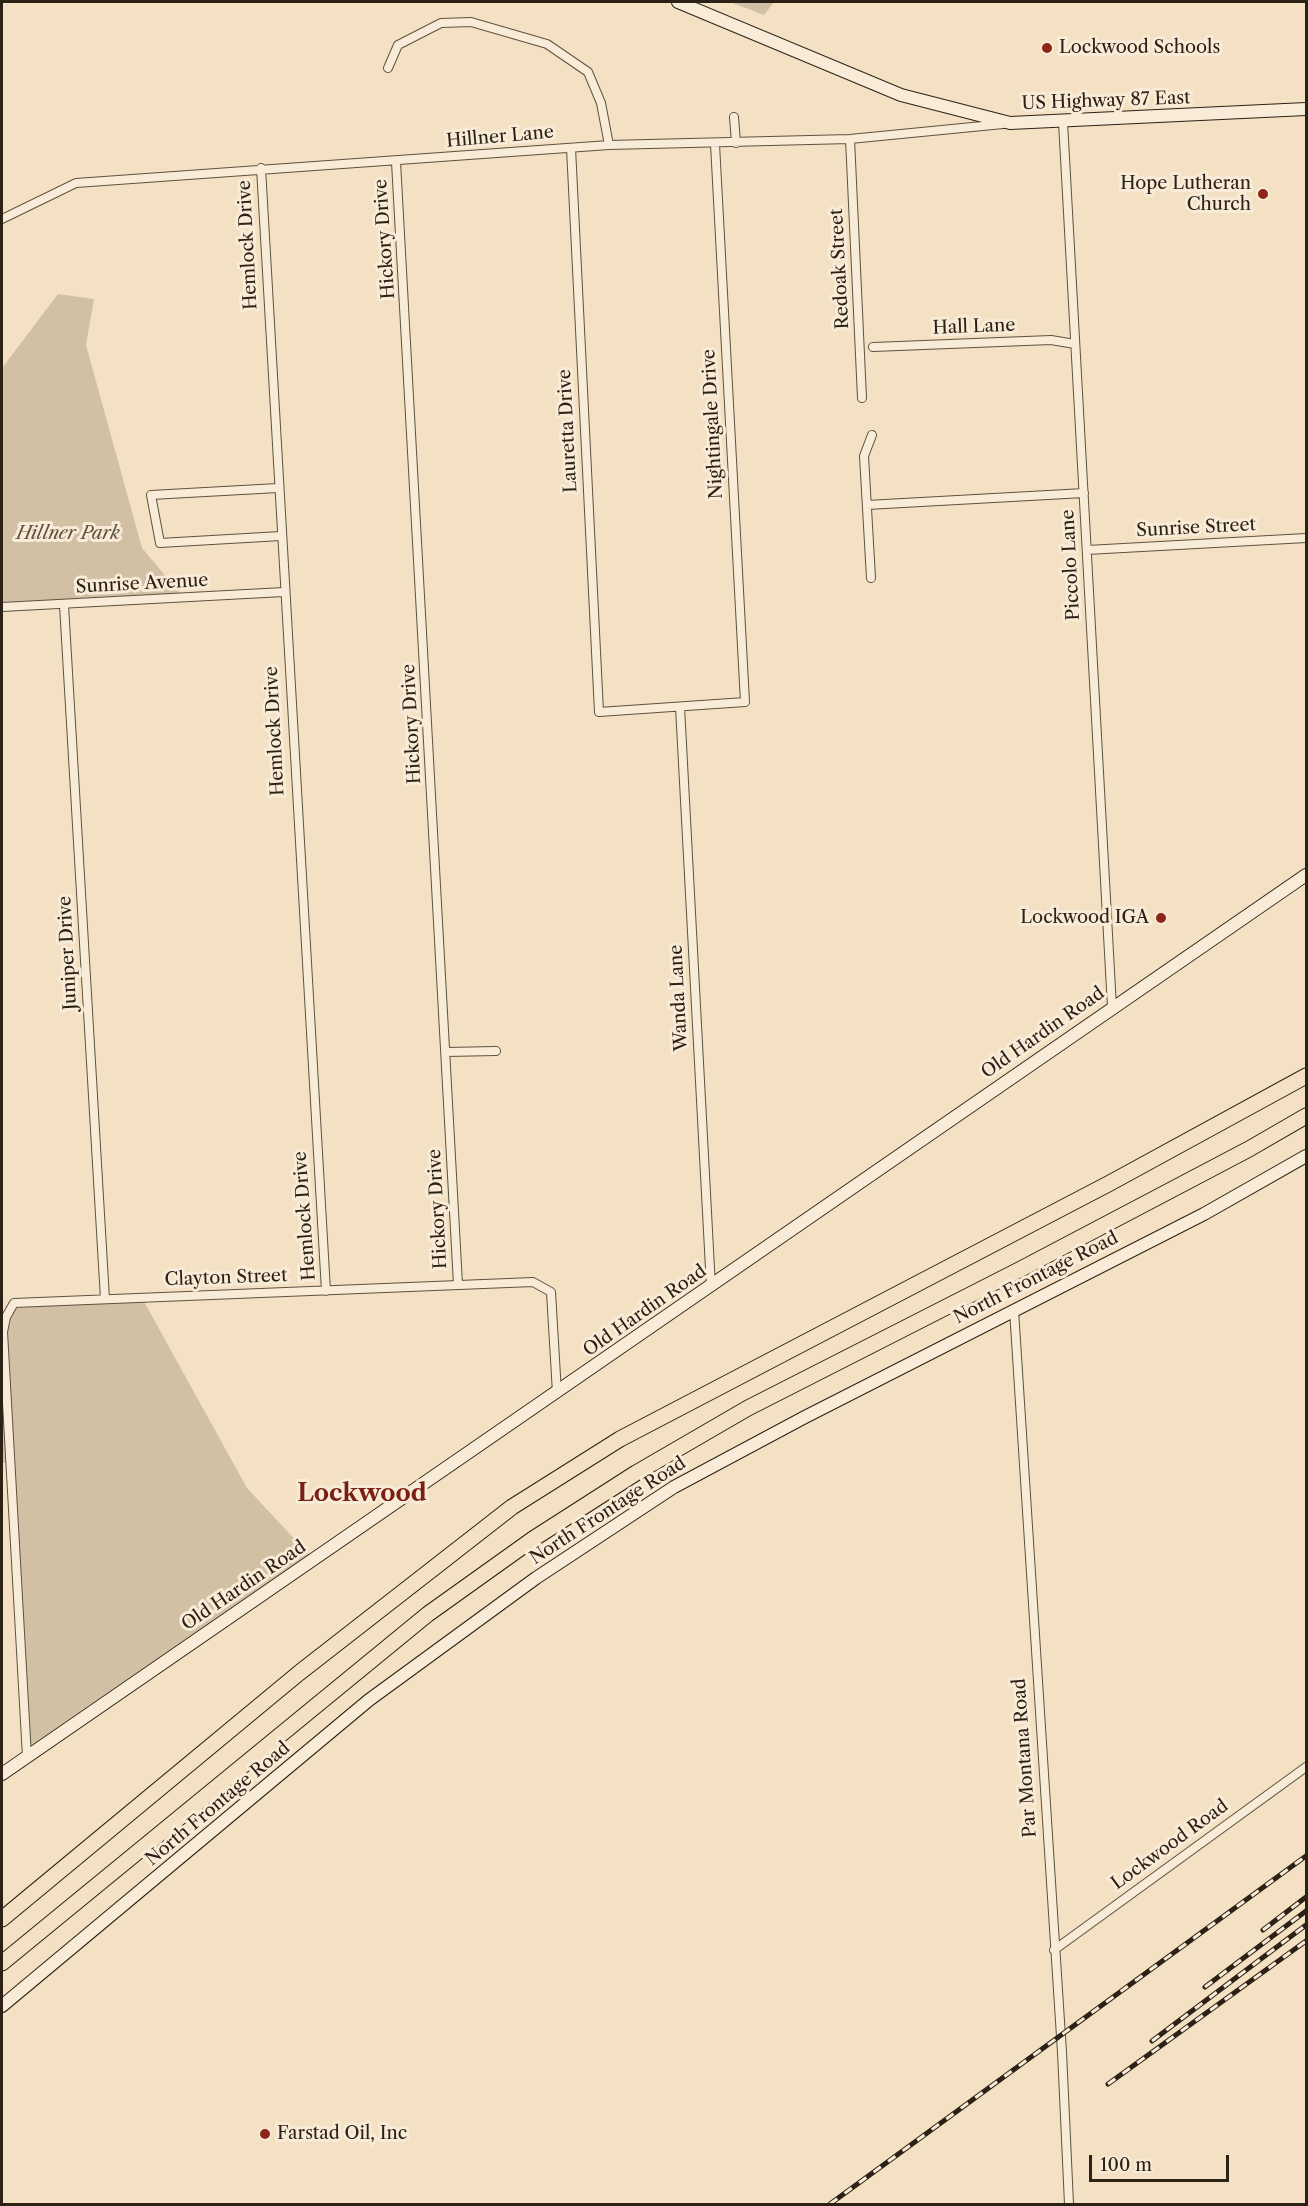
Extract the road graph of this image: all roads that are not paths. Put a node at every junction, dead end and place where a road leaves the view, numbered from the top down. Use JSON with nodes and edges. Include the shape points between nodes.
{"nodes":[{"id":1,"x":678,"y":2,"type":"edge"},
{"id":2,"x":388,"y":68,"type":"dead end"},
{"id":3,"x":1306,"y":109,"type":"edge"},
{"id":4,"x":734,"y":117,"type":"dead end"},
{"id":5,"x":1063,"y":122,"type":"junction"},
{"id":6,"x":1010,"y":123,"type":"junction"},
{"id":7,"x":850,"y":139,"type":"junction"},
{"id":8,"x":736,"y":143,"type":"junction"},
{"id":9,"x":715,"y":144,"type":"junction"},
{"id":10,"x":609,"y":146,"type":"junction"},
{"id":11,"x":571,"y":148,"type":"junction"},
{"id":12,"x":396,"y":162,"type":"junction"},
{"id":13,"x":261,"y":168,"type":"junction"},
{"id":14,"x":2,"y":219,"type":"edge"},
{"id":15,"x":1075,"y":344,"type":"junction"},
{"id":16,"x":873,"y":347,"type":"dead end"},
{"id":17,"x":862,"y":398,"type":"dead end"},
{"id":18,"x":872,"y":435,"type":"dead end"},
{"id":19,"x":278,"y":488,"type":"junction"},
{"id":20,"x":1084,"y":493,"type":"junction"},
{"id":21,"x":867,"y":506,"type":"junction"},
{"id":22,"x":281,"y":536,"type":"junction"},
{"id":23,"x":1306,"y":538,"type":"edge"},
{"id":24,"x":1087,"y":550,"type":"junction"},
{"id":25,"x":871,"y":578,"type":"dead end"},
{"id":26,"x":284,"y":592,"type":"junction"},
{"id":27,"x":64,"y":605,"type":"junction"},
{"id":28,"x":2,"y":607,"type":"edge"},
{"id":29,"x":680,"y":707,"type":"junction"},
{"id":30,"x":1306,"y":875,"type":"edge"},
{"id":31,"x":1112,"y":1007,"type":"junction"},
{"id":32,"x":496,"y":1051,"type":"dead end"},
{"id":33,"x":446,"y":1053,"type":"junction"},
{"id":34,"x":1306,"y":1076,"type":"edge"},
{"id":35,"x":1306,"y":1116,"type":"edge"},
{"id":36,"x":1306,"y":1156,"type":"edge"},
{"id":37,"x":458,"y":1284,"type":"junction"},
{"id":38,"x":711,"y":1287,"type":"junction"},
{"id":39,"x":326,"y":1291,"type":"junction"},
{"id":40,"x":105,"y":1299,"type":"junction"},
{"id":41,"x":1014,"y":1310,"type":"junction"},
{"id":42,"x":557,"y":1393,"type":"junction"},
{"id":43,"x":27,"y":1757,"type":"junction"},
{"id":44,"x":1306,"y":1767,"type":"edge"},
{"id":45,"x":2,"y":1774,"type":"edge"},
{"id":46,"x":2,"y":1919,"type":"edge"},
{"id":47,"x":1054,"y":1950,"type":"junction"},
{"id":48,"x":2,"y":1963,"type":"edge"},
{"id":49,"x":2,"y":2006,"type":"edge"},
{"id":50,"x":1069,"y":2205,"type":"edge"}],
"edges":[{"from":1,"to":6,"type":"street","name":"US Highway 87 East","via":[[902,95]]},
{"from":2,"to":10,"type":"street","via":[[398,45],[441,23],[471,22],[548,44],[588,72],[601,103]]},
{"from":3,"to":5,"type":"street","name":"US Highway 87 East"},
{"from":4,"to":8,"type":"street"},
{"from":5,"to":6,"type":"street","name":"US Highway 87 East"},
{"from":5,"to":15,"type":"street","name":"Piccolo Lane"},
{"from":6,"to":7,"type":"street","name":"Hillner Lane"},
{"from":7,"to":8,"type":"street","name":"Hillner Lane"},
{"from":7,"to":17,"type":"street","name":"Redoak Street"},
{"from":8,"to":9,"type":"street","name":"Hillner Lane"},
{"from":9,"to":10,"type":"street","name":"Hillner Lane"},
{"from":9,"to":29,"type":"street","name":"Nightingale Drive","via":[[745,702]]},
{"from":10,"to":11,"type":"street","name":"Hillner Lane"},
{"from":11,"to":12,"type":"street","name":"Hillner Lane"},
{"from":11,"to":29,"type":"street","name":"Lauretta Drive","via":[[599,712]]},
{"from":12,"to":13,"type":"street","name":"Hillner Lane"},
{"from":12,"to":33,"type":"street","name":"Hickory Drive"},
{"from":13,"to":14,"type":"street","name":"Hillner Lane","via":[[76,183]]},
{"from":13,"to":19,"type":"street","name":"Hemlock Drive"},
{"from":15,"to":16,"type":"street","name":"Hall Lane","via":[[1051,340]]},
{"from":15,"to":20,"type":"street","name":"Piccolo Lane"},
{"from":18,"to":21,"type":"street","via":[[864,456]]},
{"from":19,"to":22,"type":"street","name":"Hemlock Drive"},
{"from":19,"to":22,"type":"street","via":[[151,495],[160,543]]},
{"from":20,"to":21,"type":"street"},
{"from":20,"to":24,"type":"street","name":"Piccolo Lane"},
{"from":21,"to":25,"type":"street"},
{"from":22,"to":26,"type":"street","name":"Hemlock Drive"},
{"from":23,"to":24,"type":"street","name":"Sunrise Street"},
{"from":24,"to":31,"type":"street","name":"Piccolo Lane"},
{"from":26,"to":27,"type":"street","name":"Sunrise Avenue"},
{"from":26,"to":39,"type":"street","name":"Hemlock Drive"},
{"from":27,"to":28,"type":"street","name":"Sunrise Avenue"},
{"from":27,"to":40,"type":"street","name":"Juniper Drive"},
{"from":29,"to":38,"type":"street","name":"Wanda Lane"},
{"from":30,"to":31,"type":"street","name":"Old Hardin Road"},
{"from":31,"to":38,"type":"street","name":"Old Hardin Road"},
{"from":32,"to":33,"type":"street"},
{"from":33,"to":37,"type":"street","name":"Hickory Drive"},
{"from":34,"to":46,"type":"highway","via":[[630,1434],[512,1507],[299,1673]]},
{"from":35,"to":48,"type":"highway","via":[[1021,1269],[748,1408],[533,1539],[428,1614]]},
{"from":36,"to":41,"type":"street","name":"North Frontage Road","via":[[1204,1214]]},
{"from":37,"to":39,"type":"street","name":"Clayton Street"},
{"from":37,"to":42,"type":"street","name":"Clayton Street","via":[[533,1282],[551,1292]]},
{"from":38,"to":42,"type":"street","name":"Old Hardin Road"},
{"from":39,"to":40,"type":"street","name":"Clayton Street"},
{"from":40,"to":43,"type":"street","name":"Clayton Street","via":[[14,1303],[3,1332]]},
{"from":41,"to":47,"type":"street","name":"Par Montana Road"},
{"from":41,"to":49,"type":"street","name":"North Frontage Road","via":[[674,1487],[536,1578],[369,1700]]},
{"from":42,"to":43,"type":"street","name":"Old Hardin Road"},
{"from":43,"to":45,"type":"street","name":"Old Hardin Road"},
{"from":44,"to":47,"type":"street","name":"Lockwood Road"},
{"from":47,"to":50,"type":"street","name":"Par Montana Road"}]}
